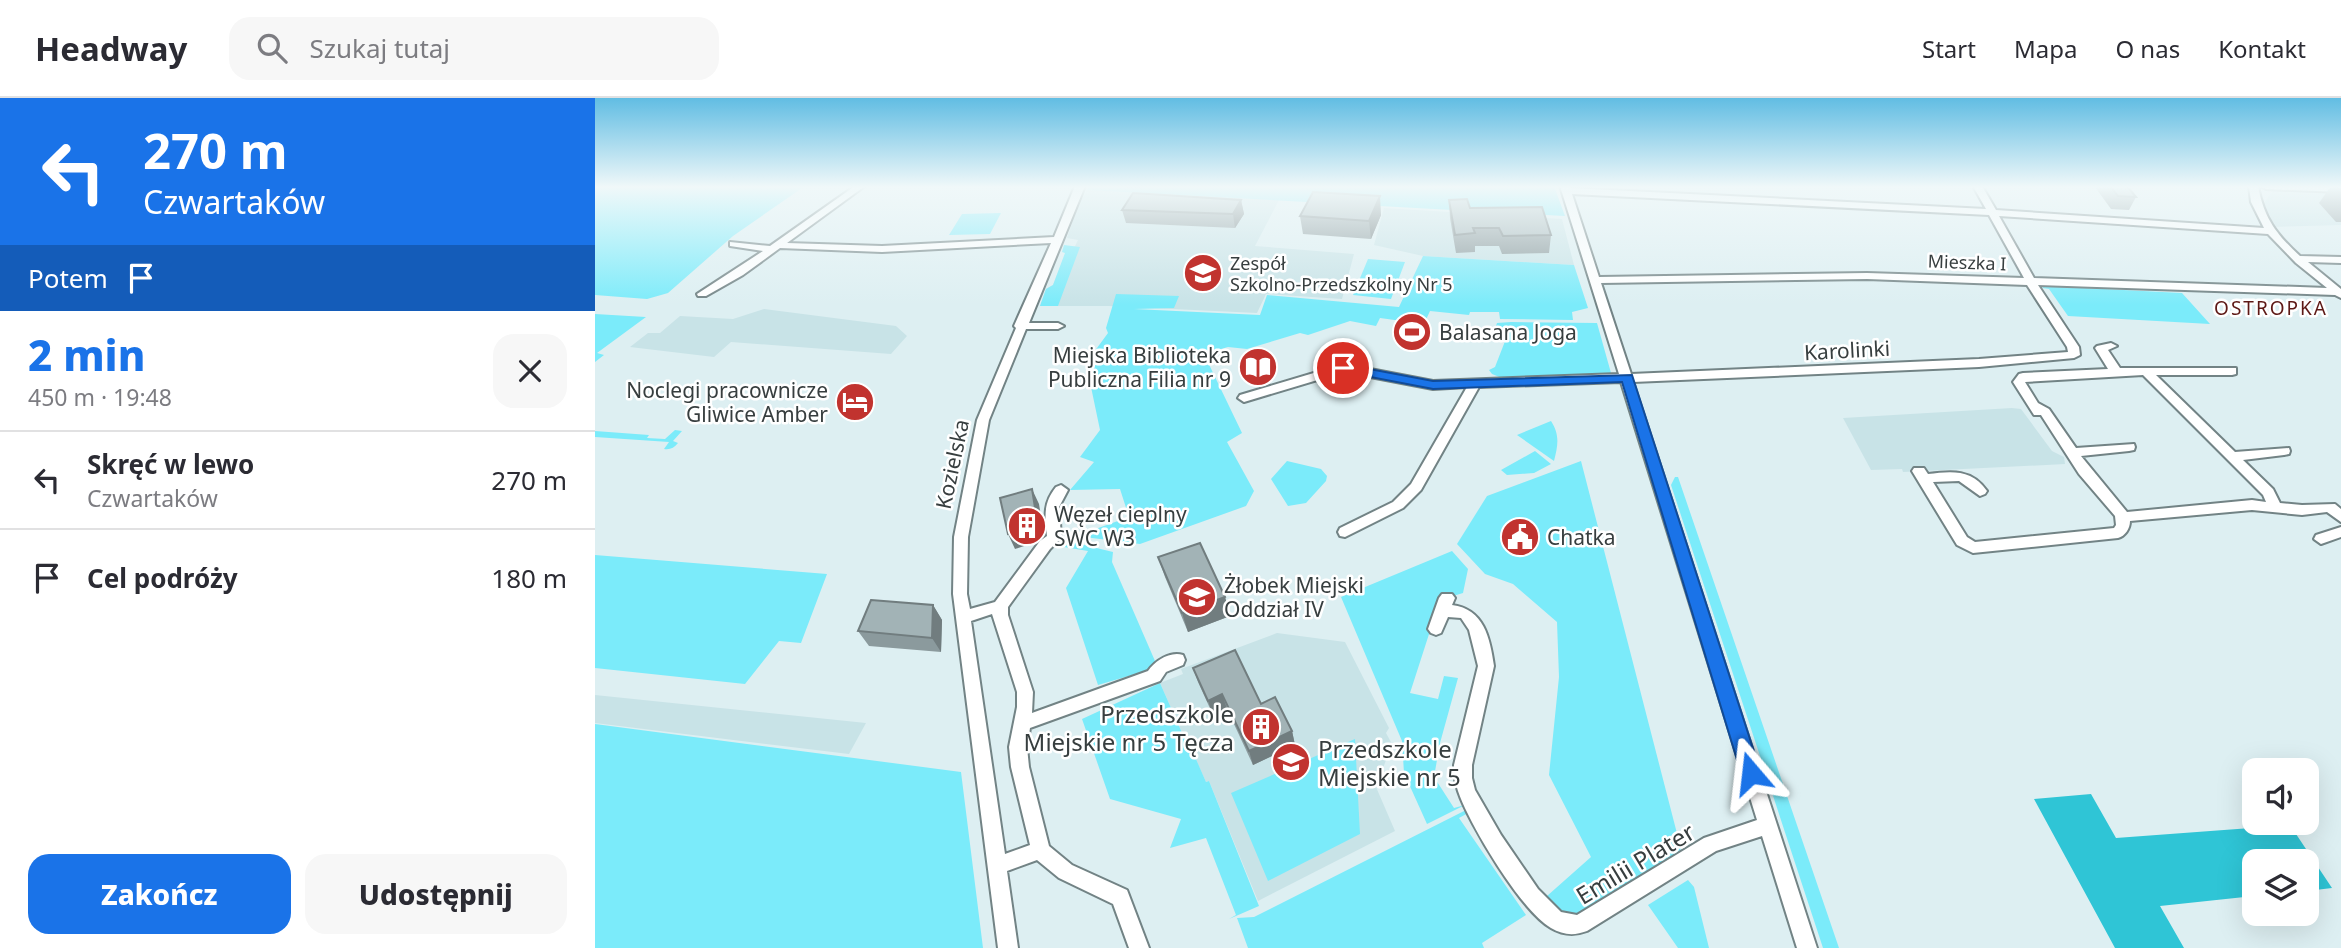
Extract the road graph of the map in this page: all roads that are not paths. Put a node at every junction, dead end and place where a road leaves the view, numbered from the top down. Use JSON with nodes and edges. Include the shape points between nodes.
{"nodes":[{"id":1,"x":805,"y":226,"type":"edge"},
{"id":2,"x":1063,"y":226,"type":"edge"},
{"id":3,"x":1578,"y":226,"type":"edge"},
{"id":4,"x":1999,"y":226,"type":"edge"},
{"id":5,"x":2192,"y":226,"type":"edge"},
{"id":6,"x":2267,"y":226,"type":"edge"},
{"id":7,"x":2270,"y":231,"type":"junction"},
{"id":8,"x":1057,"y":240,"type":"junction"},
{"id":9,"x":734,"y":244,"type":"dead end"},
{"id":10,"x":775,"y":247,"type":"junction"},
{"id":11,"x":2299,"y":259,"type":"junction"},
{"id":12,"x":2341,"y":260,"type":"edge"},
{"id":13,"x":1595,"y":279,"type":"junction"},
{"id":14,"x":2031,"y":282,"type":"junction"},
{"id":15,"x":2340,"y":293,"type":"edge"},
{"id":16,"x":702,"y":294,"type":"dead end"},
{"id":17,"x":1020,"y":326,"type":"junction"},
{"id":18,"x":1058,"y":326,"type":"dead end"},
{"id":19,"x":2111,"y":346,"type":"dead end"},
{"id":20,"x":2029,"y":360,"type":"junction"},
{"id":21,"x":2232,"y":371,"type":"dead end"},
{"id":22,"x":2113,"y":372,"type":"junction"},
{"id":23,"x":2146,"y":372,"type":"junction"},
{"id":24,"x":2042,"y":375,"type":"junction"},
{"id":25,"x":1627,"y":378,"type":"junction"},
{"id":26,"x":1476,"y":382,"type":"junction"},
{"id":27,"x":1244,"y":398,"type":"dead end"},
{"id":28,"x":2129,"y":447,"type":"dead end"},
{"id":29,"x":2284,"y":452,"type":"dead end"},
{"id":30,"x":2071,"y":453,"type":"junction"},
{"id":31,"x":2233,"y":457,"type":"junction"},
{"id":32,"x":1061,"y":490,"type":"dead end"},
{"id":33,"x":1980,"y":491,"type":"dead end"},
{"id":34,"x":2274,"y":506,"type":"junction"},
{"id":35,"x":2122,"y":517,"type":"junction"},
{"id":36,"x":2341,"y":517,"type":"edge"},
{"id":37,"x":1345,"y":532,"type":"dead end"},
{"id":38,"x":2341,"y":532,"type":"edge"},
{"id":39,"x":2321,"y":539,"type":"dead end"},
{"id":40,"x":1000,"y":607,"type":"junction"},
{"id":41,"x":963,"y":617,"type":"junction"},
{"id":42,"x":1436,"y":629,"type":"dead end"},
{"id":43,"x":1177,"y":660,"type":"dead end"},
{"id":44,"x":1021,"y":724,"type":"junction"},
{"id":45,"x":1767,"y":826,"type":"junction"},
{"id":46,"x":1041,"y":850,"type":"junction"},
{"id":47,"x":997,"y":865,"type":"junction"},
{"id":48,"x":1008,"y":948,"type":"edge"},
{"id":49,"x":1139,"y":948,"type":"edge"},
{"id":50,"x":1807,"y":948,"type":"edge"}],
"edges":[{"from":1,"to":10,"type":"street"},
{"from":2,"to":8,"type":"street","name":"Kozielska"},
{"from":3,"to":13,"type":"street"},
{"from":4,"to":14,"type":"street"},
{"from":5,"to":7,"type":"street"},
{"from":6,"to":7,"type":"street"},
{"from":7,"to":11,"type":"street"},
{"from":8,"to":10,"type":"street","via":[[879,249]]},
{"from":8,"to":17,"type":"street","name":"Kozielska"},
{"from":9,"to":10,"type":"street"},
{"from":10,"to":16,"type":"street"},
{"from":11,"to":12,"type":"street"},
{"from":11,"to":15,"type":"street"},
{"from":13,"to":14,"type":"street","name":"Mieszka I","via":[[1818,275]]},
{"from":13,"to":25,"type":"street"},
{"from":14,"to":15,"type":"street","name":"Mieszka I"},
{"from":14,"to":20,"type":"street","name":"Karolinki","via":[[2076,353],[2069,358]]},
{"from":17,"to":18,"type":"street"},
{"from":17,"to":41,"type":"street","name":"Kozielska","via":[[983,420],[969,480],[960,554]]},
{"from":19,"to":22,"type":"street","via":[[2101,348]]},
{"from":20,"to":24,"type":"street"},
{"from":20,"to":25,"type":"street","name":"Karolinki"},
{"from":21,"to":23,"type":"street"},
{"from":22,"to":23,"type":"street"},
{"from":22,"to":24,"type":"street"},
{"from":23,"to":31,"type":"street"},
{"from":24,"to":30,"type":"street","via":[[2023,377],[2019,382]]},
{"from":25,"to":26,"type":"street","name":"Karolinki","via":[[1583,383]]},
{"from":25,"to":45,"type":"street"},
{"from":26,"to":27,"type":"street","name":"Karolinki","via":[[1433,385],[1343,368]]},
{"from":26,"to":37,"type":"street","via":[[1412,493]]},
{"from":28,"to":30,"type":"street"},
{"from":29,"to":31,"type":"street"},
{"from":30,"to":35,"type":"street"},
{"from":31,"to":34,"type":"street","via":[[2268,492]]},
{"from":32,"to":40,"type":"street","via":[[1049,510],[1054,538]]},
{"from":33,"to":35,"type":"street","via":[[1963,476],[1922,475],[1962,541],[1973,548],[2118,533]]},
{"from":34,"to":35,"type":"street"},
{"from":34,"to":36,"type":"street","via":[[2330,507]]},
{"from":38,"to":39,"type":"street"},
{"from":40,"to":41,"type":"street"},
{"from":40,"to":44,"type":"street","via":[[1025,692]]},
{"from":41,"to":47,"type":"street","name":"Kozielska"},
{"from":42,"to":45,"type":"street","name":"Emilii Plater","via":[[1445,604],[1471,619],[1485,651],[1486,666],[1462,778],[1518,877],[1553,918],[1580,925],[1711,844]]},
{"from":43,"to":44,"type":"street","via":[[1160,667],[1154,676]]},
{"from":44,"to":46,"type":"street","via":[[1020,766]]},
{"from":45,"to":50,"type":"street"},
{"from":46,"to":47,"type":"street"},
{"from":46,"to":49,"type":"street","via":[[1056,866],[1120,897]]},
{"from":47,"to":48,"type":"street","name":"Kozielska"}]}
